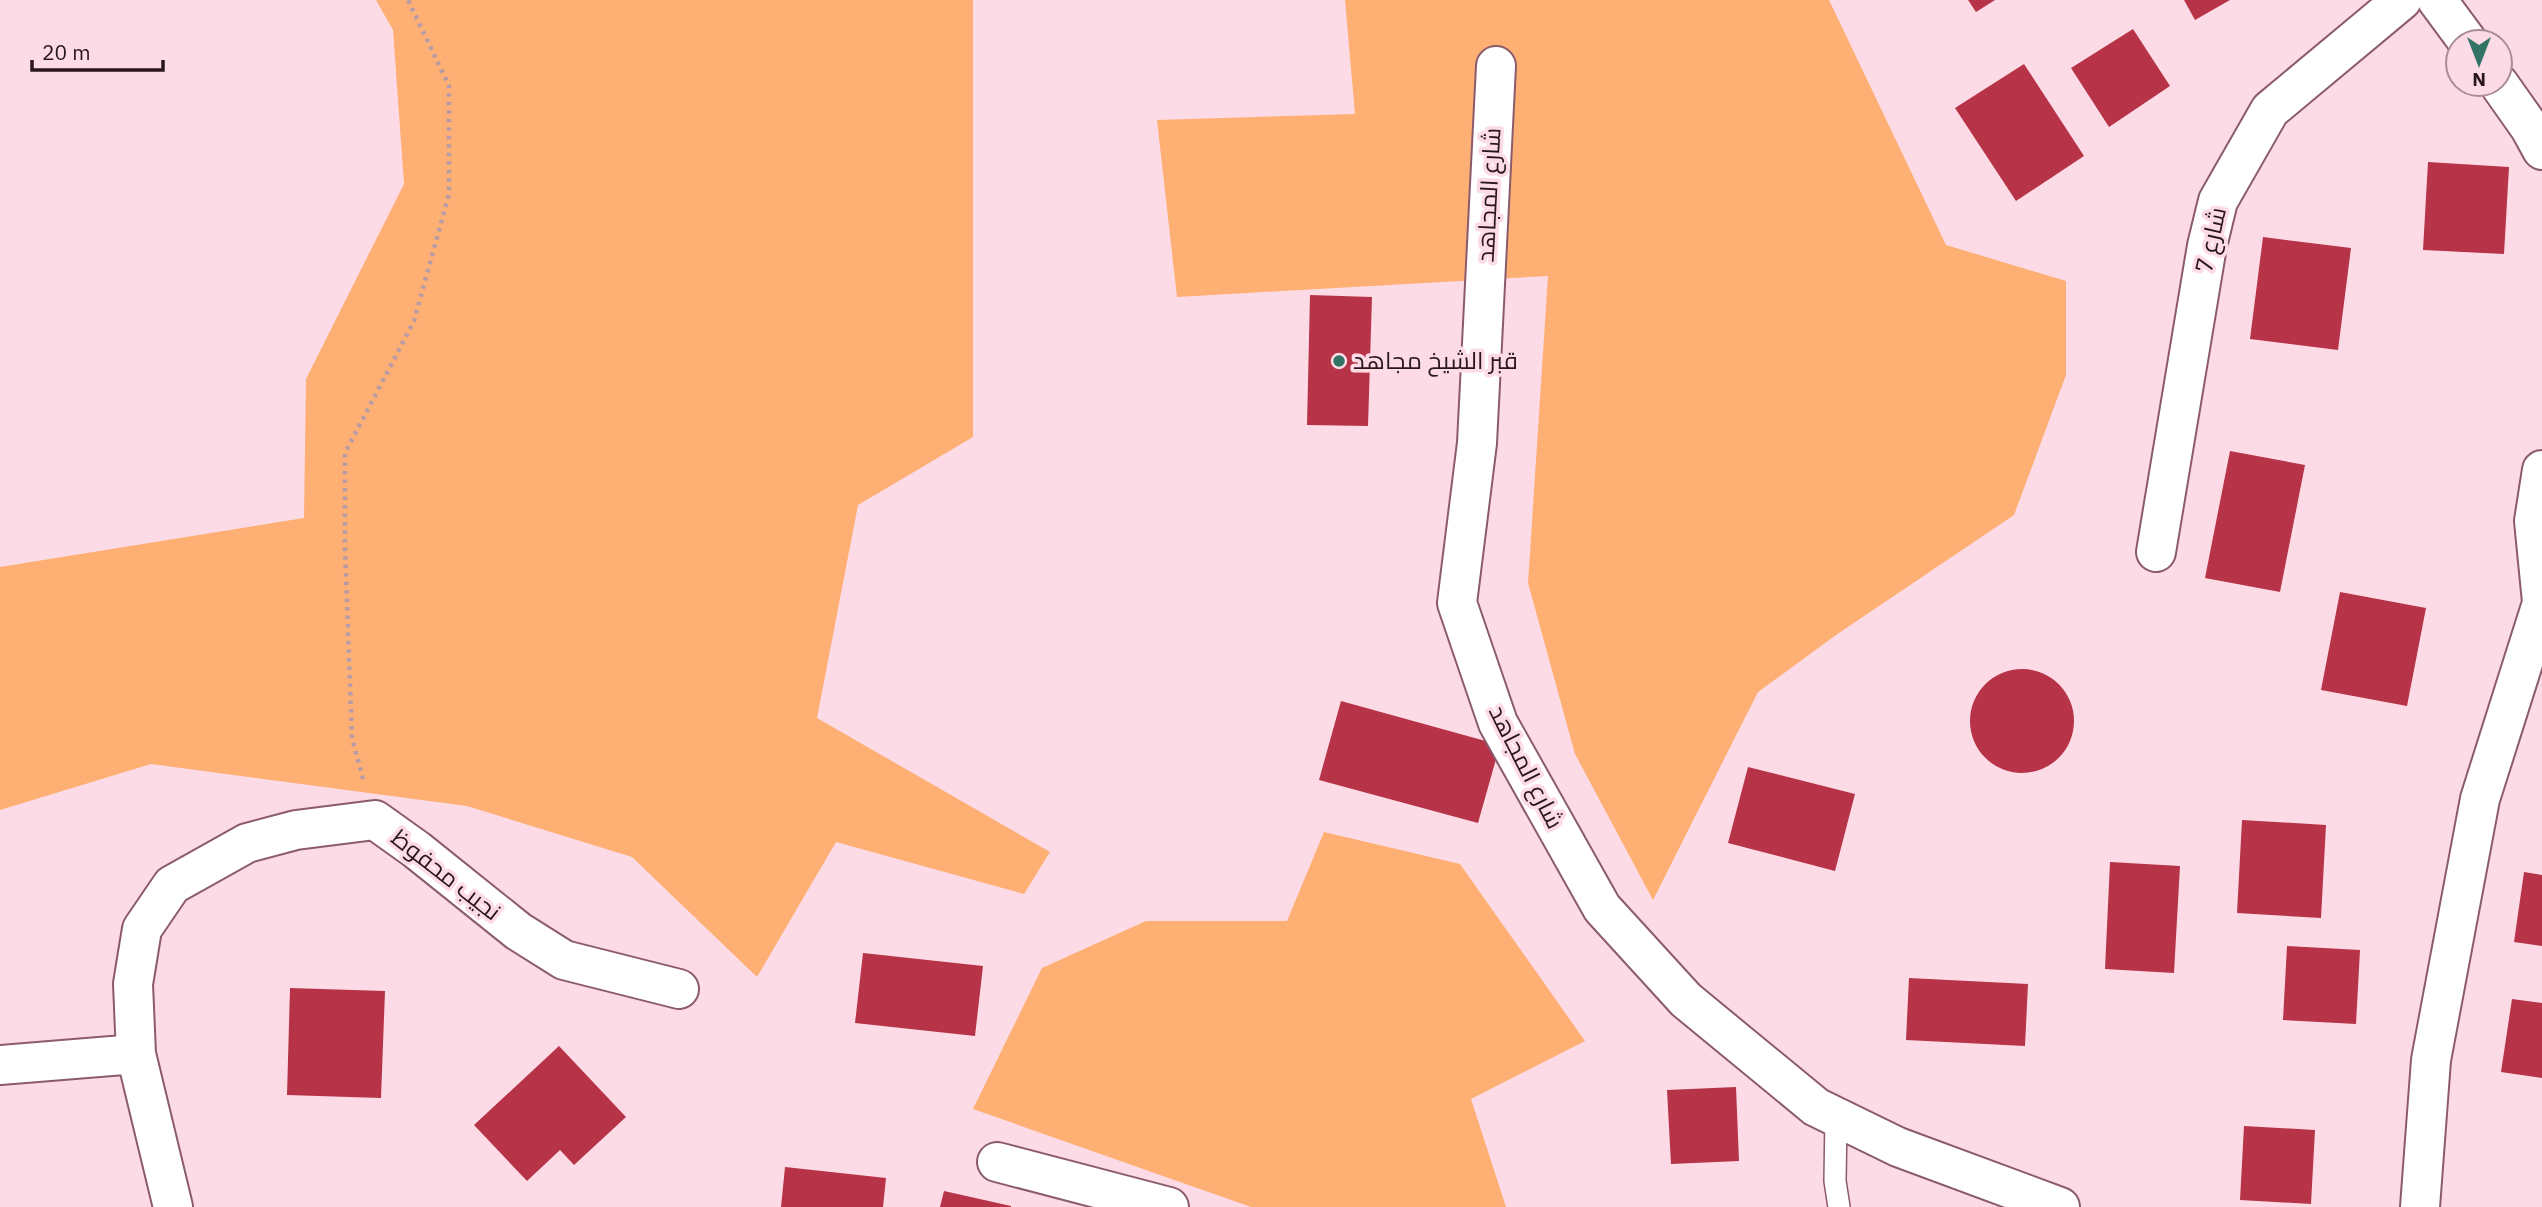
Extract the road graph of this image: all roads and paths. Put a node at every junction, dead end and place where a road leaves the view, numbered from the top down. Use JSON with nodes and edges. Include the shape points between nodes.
{"nodes":[{"id":1,"x":408,"y":0,"type":"edge"},
{"id":2,"x":2402,"y":0,"type":"edge"},
{"id":3,"x":2437,"y":0,"type":"edge"},
{"id":4,"x":2458,"y":28,"type":"edge"},
{"id":5,"x":1496,"y":66,"type":"dead end"},
{"id":6,"x":2509,"y":98,"type":"edge"},
{"id":7,"x":2542,"y":150,"type":"edge"},
{"id":8,"x":2542,"y":470,"type":"edge"},
{"id":9,"x":2156,"y":552,"type":"dead end"},
{"id":10,"x":2542,"y":602,"type":"edge"},
{"id":11,"x":374,"y":820,"type":"junction"},
{"id":12,"x":678,"y":989,"type":"dead end"},
{"id":13,"x":136,"y":1054,"type":"junction"},
{"id":14,"x":0,"y":1065,"type":"edge"},
{"id":15,"x":1836,"y":1117,"type":"junction"},
{"id":16,"x":997,"y":1162,"type":"dead end"},
{"id":17,"x":173,"y":1207,"type":"edge"},
{"id":18,"x":1169,"y":1207,"type":"edge"},
{"id":19,"x":1839,"y":1207,"type":"edge"},
{"id":20,"x":2060,"y":1207,"type":"edge"},
{"id":21,"x":2420,"y":1207,"type":"edge"}],
"edges":[{"from":1,"to":11,"type":"path","via":[[449,86],[449,194],[414,321],[345,453],[352,738]]},
{"from":2,"to":9,"type":"street","name":"شارع 7","via":[[2270,110],[2218,201]]},
{"from":3,"to":4,"type":"street"},
{"from":5,"to":15,"type":"street","name":"شارع المجاهد","via":[[1477,443],[1457,603],[1498,723],[1602,908],[1686,999],[1816,1107]]},
{"from":6,"to":7,"type":"street"},
{"from":8,"to":10,"type":"street","via":[[2533,521]]},
{"from":10,"to":21,"type":"street","via":[[2480,799],[2431,1059]]},
{"from":11,"to":12,"type":"street","name":"نجيب محفوظ","via":[[518,931],[564,960]]},
{"from":11,"to":13,"type":"street","name":"نجيب محفوظ","via":[[296,830],[247,843],[172,885],[142,929],[133,984]]},
{"from":13,"to":14,"type":"street"},
{"from":13,"to":17,"type":"street","name":"نجيب محفوظ"},
{"from":15,"to":19,"type":"lane"},
{"from":15,"to":20,"type":"street","name":"شارع المجاهد","via":[[1898,1147]]},
{"from":16,"to":18,"type":"street"}]}
